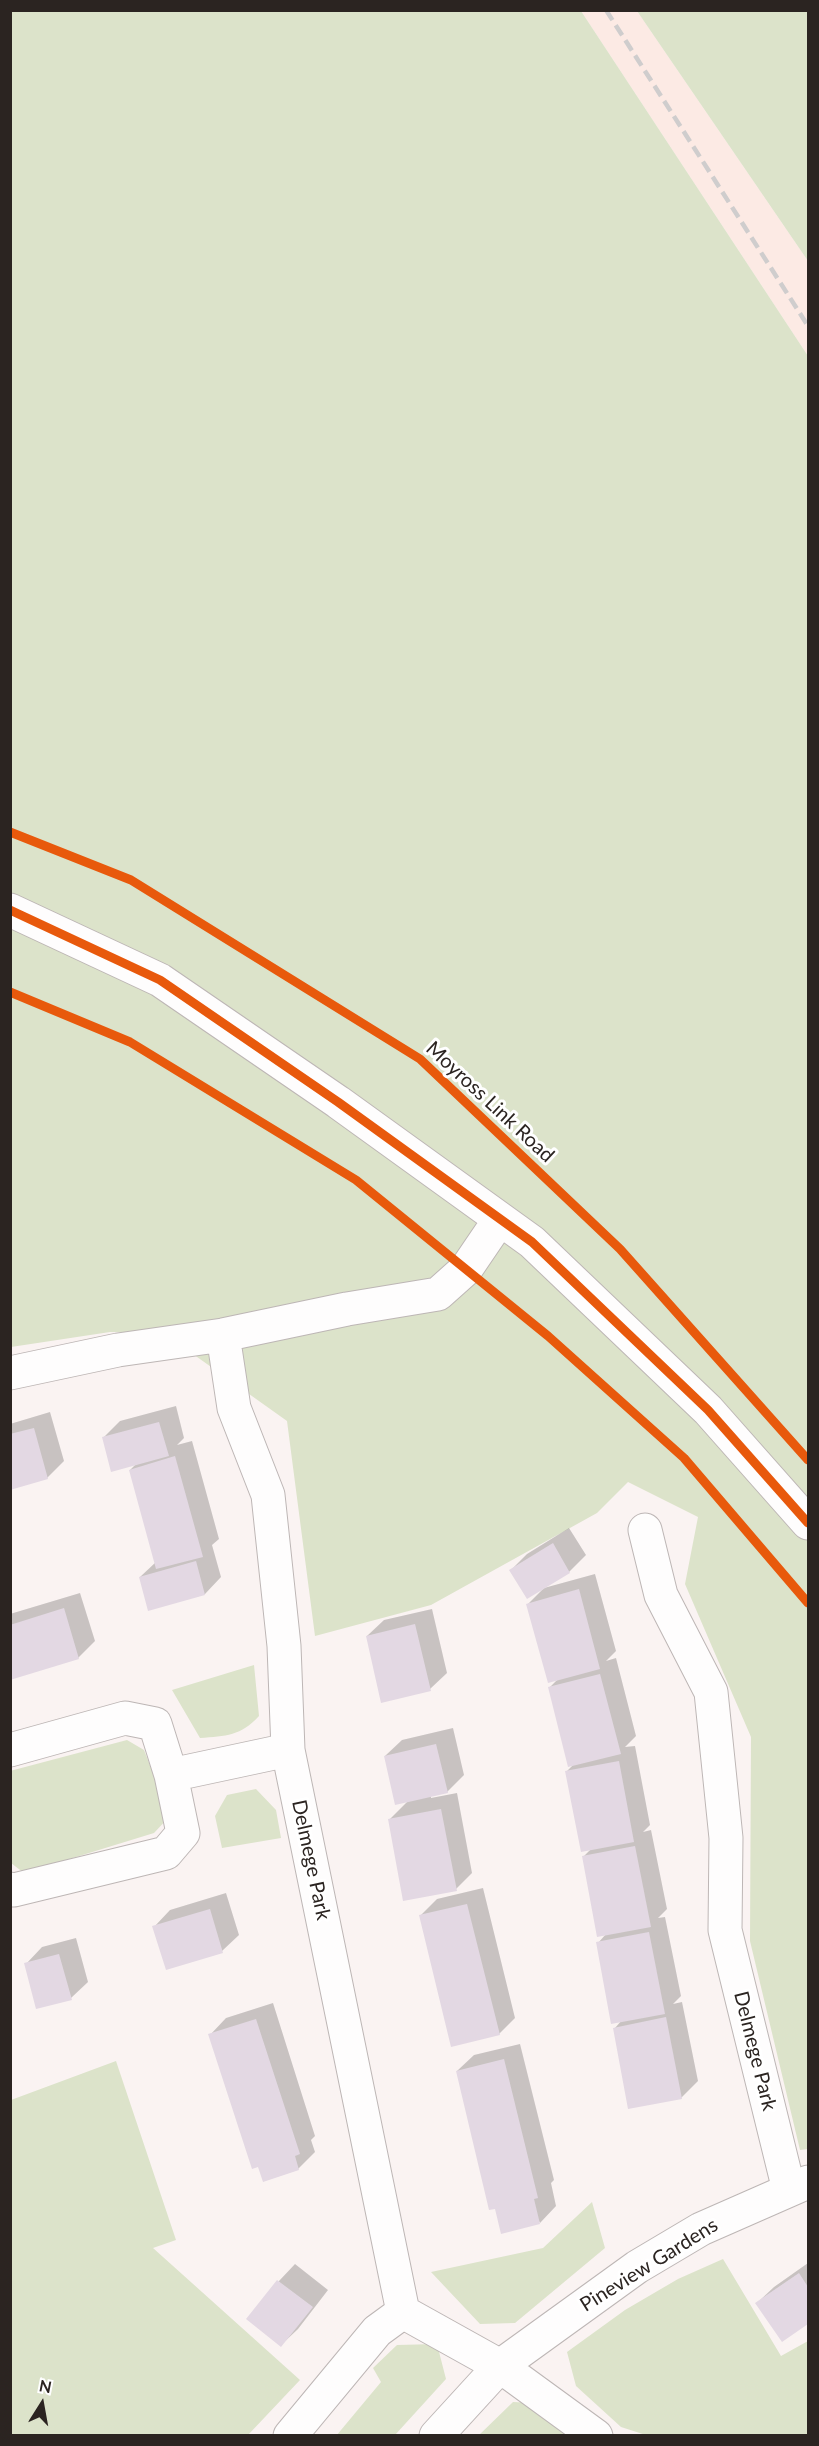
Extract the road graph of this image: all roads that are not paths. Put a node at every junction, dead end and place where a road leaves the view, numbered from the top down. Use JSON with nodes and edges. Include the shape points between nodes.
{"nodes":[{"id":1,"x":10,"y":910,"type":"edge"},
{"id":2,"x":500,"y":1219,"type":"junction"},
{"id":3,"x":223,"y":1335,"type":"junction"},
{"id":4,"x":10,"y":1373,"type":"edge"},
{"id":5,"x":808,"y":1523,"type":"edge"},
{"id":6,"x":645,"y":1530,"type":"dead end"},
{"id":7,"x":10,"y":1750,"type":"edge"},
{"id":8,"x":288,"y":1750,"type":"junction"},
{"id":9,"x":171,"y":1775,"type":"junction"},
{"id":10,"x":10,"y":1889,"type":"edge"},
{"id":11,"x":799,"y":2186,"type":"edge"},
{"id":12,"x":403,"y":2312,"type":"junction"},
{"id":13,"x":500,"y":2366,"type":"junction"},
{"id":14,"x":290,"y":2436,"type":"edge"},
{"id":15,"x":436,"y":2436,"type":"edge"},
{"id":16,"x":596,"y":2436,"type":"edge"}],
"edges":[{"from":1,"to":2,"type":"street","via":[[160,981]]},
{"from":2,"to":3,"type":"street","via":[[466,1269],[438,1294]]},
{"from":2,"to":5,"type":"street","via":[[532,1242],[708,1410]]},
{"from":3,"to":4,"type":"street","via":[[118,1350]]},
{"from":3,"to":8,"type":"street","name":"Delmege Park","via":[[234,1408],[268,1495],[284,1646]]},
{"from":6,"to":11,"type":"street","name":"Delmege Park","via":[[662,1595],[711,1692],[726,1838],[725,1930]]},
{"from":7,"to":9,"type":"street","via":[[125,1718],[154,1724]]},
{"from":8,"to":9,"type":"street"},
{"from":8,"to":12,"type":"street","name":"Delmege Park"},
{"from":9,"to":10,"type":"street","via":[[183,1833],[166,1853]]},
{"from":11,"to":13,"type":"street","name":"Pineview Gardens","via":[[701,2229],[646,2262]]},
{"from":12,"to":13,"type":"street"},
{"from":12,"to":14,"type":"street","via":[[377,2331]]},
{"from":13,"to":15,"type":"street","name":"Pineview Gardens"},
{"from":13,"to":16,"type":"street"}]}
